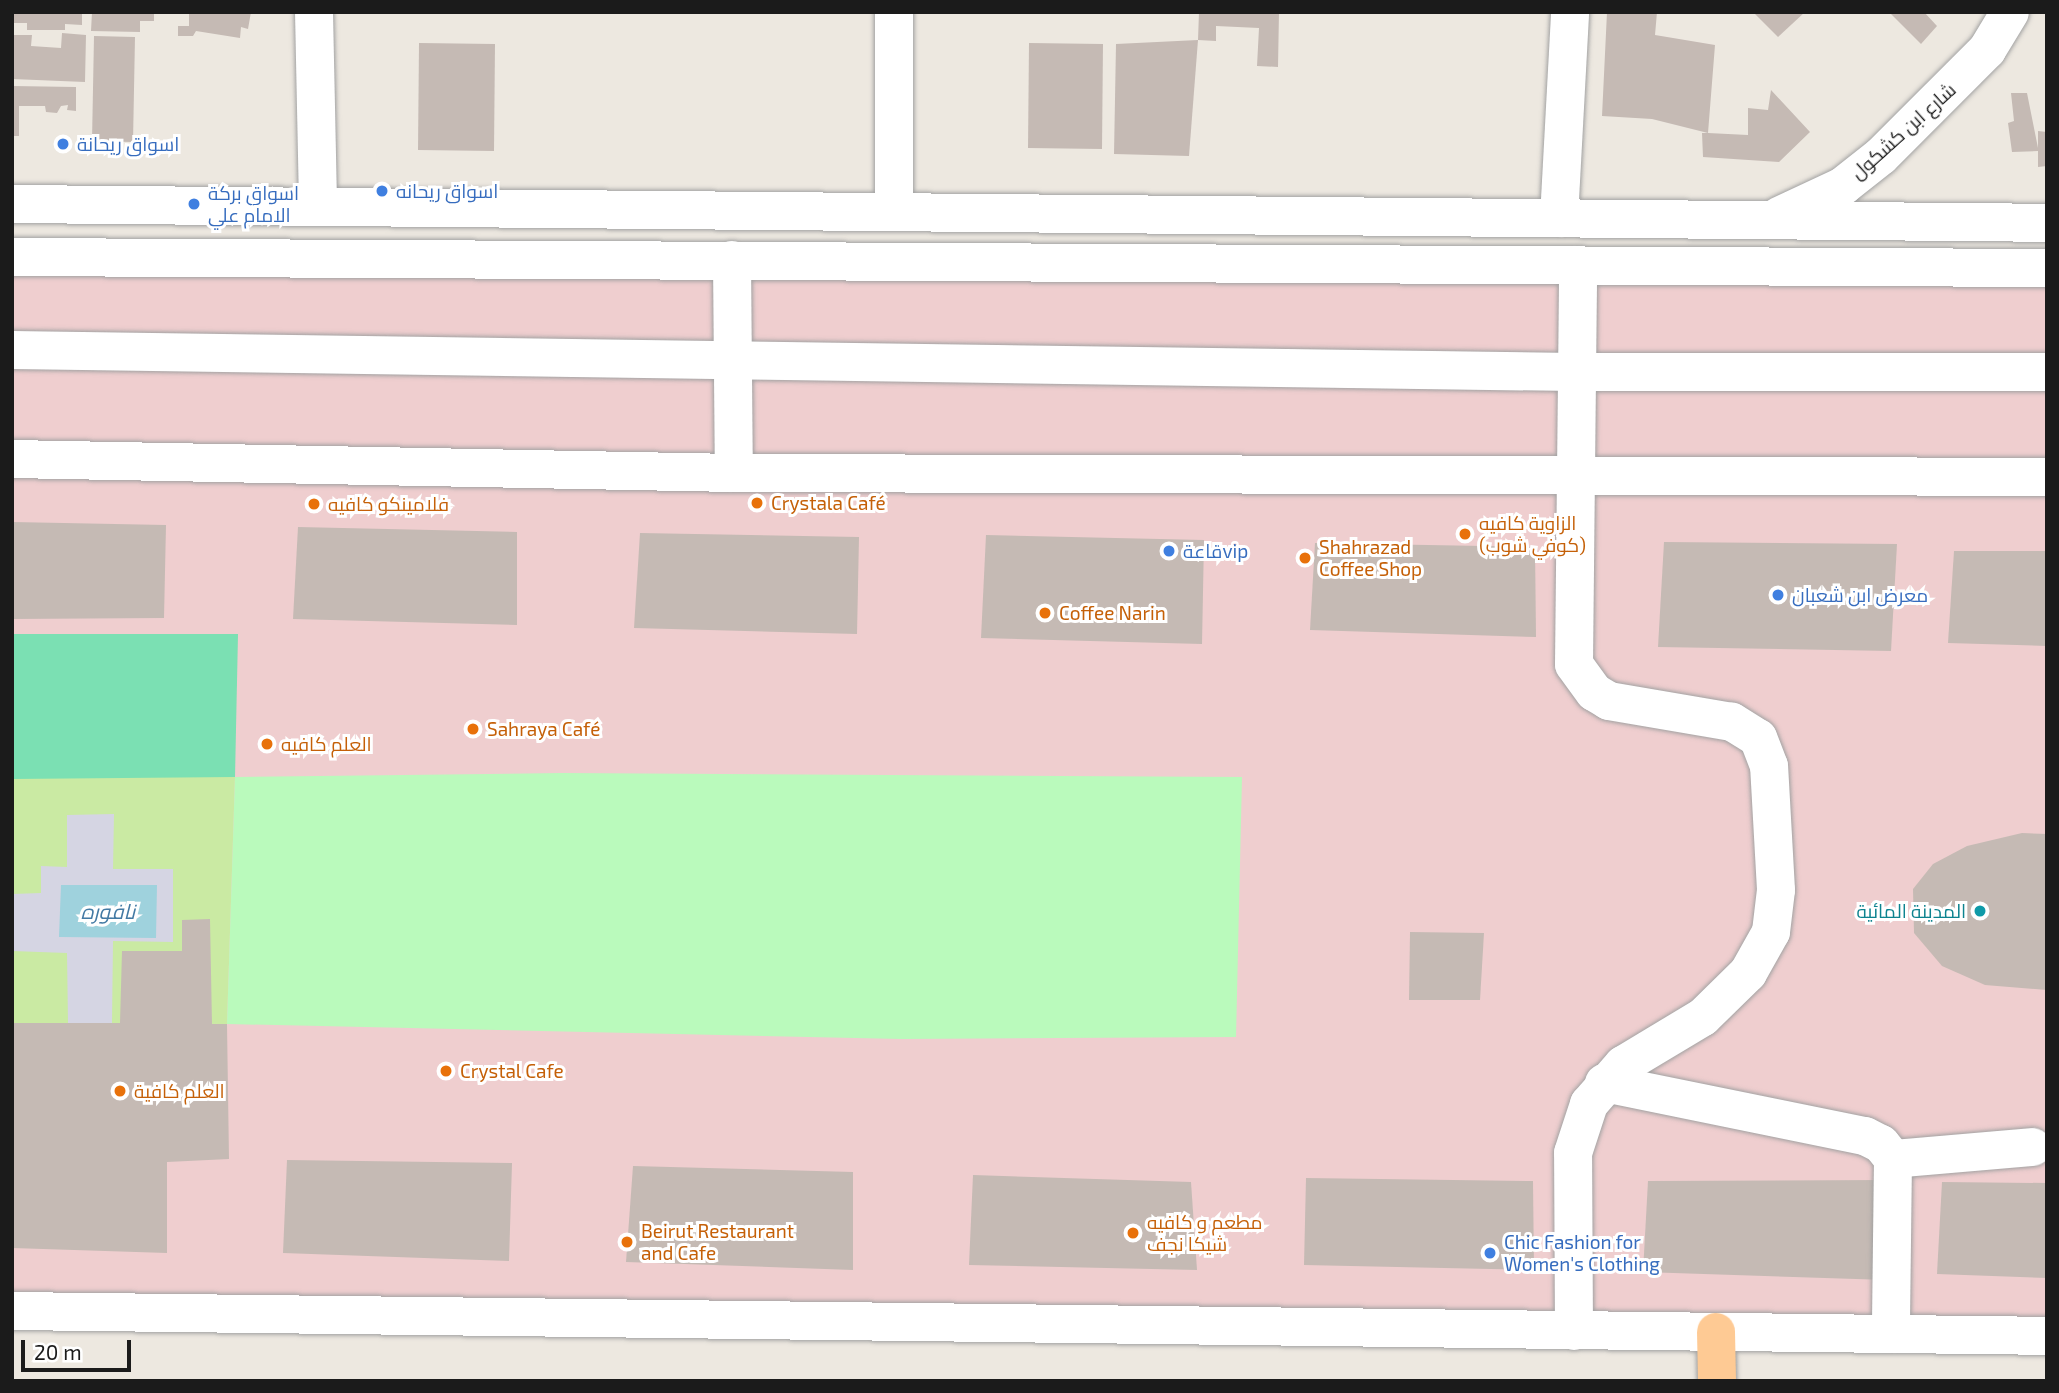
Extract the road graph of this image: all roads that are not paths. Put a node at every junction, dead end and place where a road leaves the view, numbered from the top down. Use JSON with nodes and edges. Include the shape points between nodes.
{"nodes":[{"id":1,"x":314,"y":12,"type":"edge"},
{"id":2,"x":894,"y":12,"type":"edge"},
{"id":3,"x":1570,"y":12,"type":"edge"},
{"id":4,"x":2010,"y":12,"type":"edge"},
{"id":5,"x":12,"y":204,"type":"edge"},
{"id":6,"x":318,"y":207,"type":"junction"},
{"id":7,"x":894,"y":212,"type":"junction"},
{"id":8,"x":1168,"y":216,"type":"junction"},
{"id":9,"x":1559,"y":218,"type":"junction"},
{"id":10,"x":1770,"y":220,"type":"junction"},
{"id":11,"x":2047,"y":223,"type":"edge"},
{"id":12,"x":12,"y":257,"type":"edge"},
{"id":13,"x":732,"y":260,"type":"junction"},
{"id":14,"x":1167,"y":262,"type":"junction"},
{"id":15,"x":1578,"y":265,"type":"junction"},
{"id":16,"x":2047,"y":268,"type":"edge"},
{"id":17,"x":12,"y":350,"type":"edge"},
{"id":18,"x":733,"y":359,"type":"junction"},
{"id":19,"x":1576,"y":372,"type":"junction"},
{"id":20,"x":2047,"y":372,"type":"edge"},
{"id":21,"x":12,"y":458,"type":"edge"},
{"id":22,"x":734,"y":473,"type":"junction"},
{"id":23,"x":1573,"y":476,"type":"junction"},
{"id":24,"x":2047,"y":477,"type":"edge"},
{"id":25,"x":1604,"y":1083,"type":"junction"},
{"id":26,"x":2032,"y":1147,"type":"dead end"},
{"id":27,"x":1893,"y":1159,"type":"junction"},
{"id":28,"x":12,"y":1311,"type":"edge"},
{"id":29,"x":1574,"y":1331,"type":"junction"},
{"id":30,"x":1716,"y":1332,"type":"junction"},
{"id":31,"x":1891,"y":1334,"type":"junction"},
{"id":32,"x":2047,"y":1336,"type":"edge"},
{"id":33,"x":1717,"y":1381,"type":"edge"}],
"edges":[{"from":1,"to":6,"type":"street"},
{"from":2,"to":7,"type":"street"},
{"from":3,"to":9,"type":"street"},
{"from":4,"to":10,"type":"street","name":"شارع ابن كشكول","via":[[1987,50],[1881,156],[1843,186]]},
{"from":5,"to":6,"type":"street"},
{"from":6,"to":7,"type":"street"},
{"from":7,"to":8,"type":"street"},
{"from":8,"to":9,"type":"street"},
{"from":8,"to":14,"type":"street"},
{"from":9,"to":10,"type":"street"},
{"from":10,"to":11,"type":"street"},
{"from":12,"to":13,"type":"street"},
{"from":13,"to":14,"type":"street"},
{"from":13,"to":18,"type":"street"},
{"from":14,"to":15,"type":"street"},
{"from":15,"to":16,"type":"street"},
{"from":15,"to":19,"type":"street"},
{"from":17,"to":18,"type":"street"},
{"from":18,"to":19,"type":"street"},
{"from":18,"to":22,"type":"street"},
{"from":19,"to":20,"type":"street"},
{"from":19,"to":23,"type":"street"},
{"from":21,"to":22,"type":"street"},
{"from":22,"to":23,"type":"street"},
{"from":23,"to":24,"type":"street"},
{"from":23,"to":25,"type":"street","via":[[1574,664],[1594,692],[1608,701],[1732,722],[1758,738],[1769,766],[1776,890],[1771,932],[1748,974],[1703,1017],[1642,1053]]},
{"from":25,"to":27,"type":"street","via":[[1865,1136],[1881,1144]]},
{"from":25,"to":29,"type":"street","via":[[1578,1128],[1573,1153]]},
{"from":26,"to":27,"type":"street"},
{"from":27,"to":31,"type":"street"},
{"from":28,"to":29,"type":"street"},
{"from":29,"to":30,"type":"street"},
{"from":30,"to":31,"type":"street"},
{"from":30,"to":33,"type":"main road"},
{"from":31,"to":32,"type":"street"}]}
